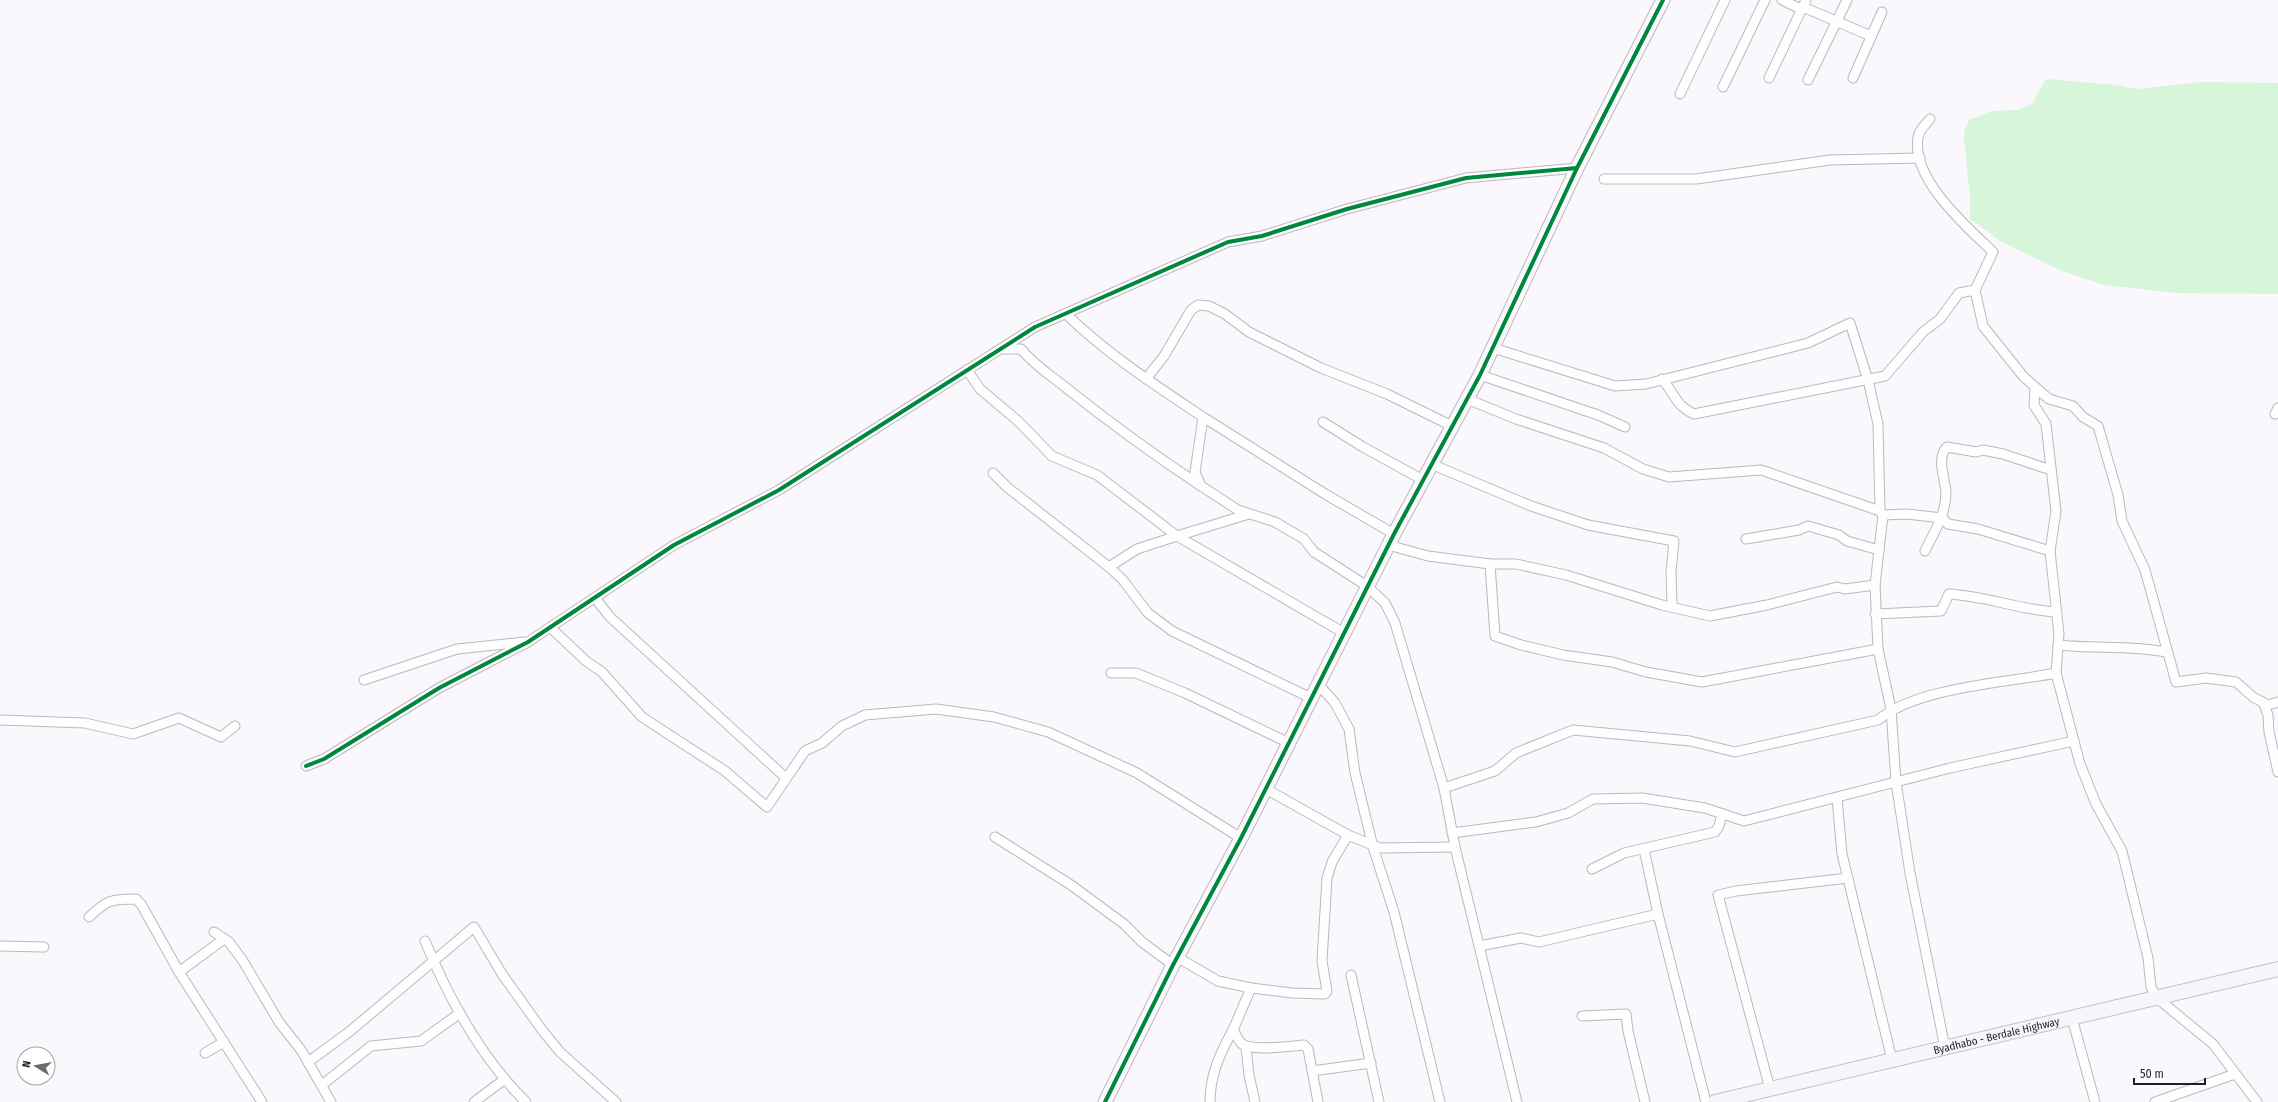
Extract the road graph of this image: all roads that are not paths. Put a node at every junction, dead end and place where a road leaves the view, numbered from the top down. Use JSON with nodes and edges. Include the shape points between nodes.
{"nodes":[{"id":1,"x":1663,"y":0,"type":"edge"},
{"id":2,"x":1725,"y":0,"type":"edge"},
{"id":3,"x":1765,"y":0,"type":"edge"},
{"id":4,"x":1782,"y":0,"type":"edge"},
{"id":5,"x":1847,"y":0,"type":"edge"},
{"id":6,"x":1803,"y":6,"type":"edge"},
{"id":7,"x":1882,"y":12,"type":"dead end"},
{"id":8,"x":1837,"y":21,"type":"junction"},
{"id":9,"x":1871,"y":36,"type":"junction"},
{"id":10,"x":1769,"y":78,"type":"dead end"},
{"id":11,"x":1854,"y":78,"type":"dead end"},
{"id":12,"x":1808,"y":80,"type":"dead end"},
{"id":13,"x":1723,"y":87,"type":"dead end"},
{"id":14,"x":1680,"y":94,"type":"dead end"},
{"id":15,"x":1930,"y":119,"type":"dead end"},
{"id":16,"x":1920,"y":158,"type":"junction"},
{"id":17,"x":1577,"y":168,"type":"junction"},
{"id":18,"x":1604,"y":179,"type":"dead end"},
{"id":19,"x":1975,"y":290,"type":"junction"},
{"id":20,"x":1066,"y":314,"type":"junction"},
{"id":21,"x":1493,"y":348,"type":"junction"},
{"id":22,"x":1000,"y":350,"type":"junction"},
{"id":23,"x":967,"y":370,"type":"junction"},
{"id":24,"x":1480,"y":375,"type":"junction"},
{"id":25,"x":1146,"y":379,"type":"junction"},
{"id":26,"x":1662,"y":380,"type":"junction"},
{"id":27,"x":1868,"y":380,"type":"junction"},
{"id":28,"x":2035,"y":387,"type":"junction"},
{"id":29,"x":1467,"y":399,"type":"junction"},
{"id":30,"x":1203,"y":417,"type":"junction"},
{"id":31,"x":1323,"y":422,"type":"dead end"},
{"id":32,"x":1452,"y":426,"type":"junction"},
{"id":33,"x":1625,"y":427,"type":"dead end"},
{"id":34,"x":1431,"y":464,"type":"junction"},
{"id":35,"x":2051,"y":470,"type":"junction"},
{"id":36,"x":993,"y":473,"type":"dead end"},
{"id":37,"x":1423,"y":480,"type":"junction"},
{"id":38,"x":1201,"y":486,"type":"junction"},
{"id":39,"x":1881,"y":513,"type":"junction"},
{"id":40,"x":1250,"y":514,"type":"junction"},
{"id":41,"x":1942,"y":518,"type":"junction"},
{"id":42,"x":1177,"y":536,"type":"junction"},
{"id":43,"x":1391,"y":539,"type":"junction"},
{"id":44,"x":1746,"y":539,"type":"dead end"},
{"id":45,"x":1879,"y":550,"type":"junction"},
{"id":46,"x":1925,"y":551,"type":"dead end"},
{"id":47,"x":2050,"y":551,"type":"junction"},
{"id":48,"x":1490,"y":564,"type":"junction"},
{"id":49,"x":1109,"y":567,"type":"junction"},
{"id":50,"x":1875,"y":585,"type":"junction"},
{"id":51,"x":1367,"y":586,"type":"junction"},
{"id":52,"x":595,"y":598,"type":"junction"},
{"id":53,"x":1672,"y":606,"type":"junction"},
{"id":54,"x":2057,"y":612,"type":"junction"},
{"id":55,"x":1875,"y":614,"type":"junction"},
{"id":56,"x":551,"y":628,"type":"junction"},
{"id":57,"x":1344,"y":633,"type":"junction"},
{"id":58,"x":528,"y":642,"type":"junction"},
{"id":59,"x":2058,"y":645,"type":"junction"},
{"id":60,"x":1878,"y":649,"type":"junction"},
{"id":61,"x":2166,"y":652,"type":"junction"},
{"id":62,"x":1111,"y":673,"type":"dead end"},
{"id":63,"x":2056,"y":673,"type":"junction"},
{"id":64,"x":364,"y":680,"type":"dead end"},
{"id":65,"x":1318,"y":684,"type":"junction"},
{"id":66,"x":1311,"y":698,"type":"junction"},
{"id":67,"x":2263,"y":702,"type":"junction"},
{"id":68,"x":2278,"y":702,"type":"edge"},
{"id":69,"x":1891,"y":709,"type":"junction"},
{"id":70,"x":0,"y":720,"type":"edge"},
{"id":71,"x":235,"y":726,"type":"dead end"},
{"id":72,"x":2074,"y":741,"type":"junction"},
{"id":73,"x":1289,"y":743,"type":"junction"},
{"id":74,"x":306,"y":766,"type":"dead end"},
{"id":75,"x":2278,"y":772,"type":"edge"},
{"id":76,"x":786,"y":778,"type":"junction"},
{"id":77,"x":1896,"y":782,"type":"junction"},
{"id":78,"x":1444,"y":788,"type":"junction"},
{"id":79,"x":1266,"y":789,"type":"junction"},
{"id":80,"x":1836,"y":798,"type":"junction"},
{"id":81,"x":1722,"y":814,"type":"junction"},
{"id":82,"x":1452,"y":833,"type":"junction"},
{"id":83,"x":1348,"y":834,"type":"junction"},
{"id":84,"x":995,"y":836,"type":"dead end"},
{"id":85,"x":1241,"y":838,"type":"junction"},
{"id":86,"x":1374,"y":847,"type":"junction"},
{"id":87,"x":1455,"y":847,"type":"junction"},
{"id":88,"x":1644,"y":849,"type":"junction"},
{"id":89,"x":1592,"y":869,"type":"dead end"},
{"id":90,"x":1848,"y":878,"type":"junction"},
{"id":91,"x":1658,"y":914,"type":"junction"},
{"id":92,"x":89,"y":917,"type":"dead end"},
{"id":93,"x":214,"y":932,"type":"dead end"},
{"id":94,"x":224,"y":939,"type":"junction"},
{"id":95,"x":424,"y":941,"type":"dead end"},
{"id":96,"x":0,"y":946,"type":"edge"},
{"id":97,"x":1480,"y":946,"type":"junction"},
{"id":98,"x":44,"y":947,"type":"dead end"},
{"id":99,"x":433,"y":961,"type":"junction"},
{"id":100,"x":1175,"y":961,"type":"junction"},
{"id":101,"x":2278,"y":970,"type":"edge"},
{"id":102,"x":180,"y":972,"type":"junction"},
{"id":103,"x":1351,"y":975,"type":"dead end"},
{"id":104,"x":1251,"y":988,"type":"junction"},
{"id":105,"x":2157,"y":998,"type":"junction"},
{"id":106,"x":460,"y":1012,"type":"junction"},
{"id":107,"x":1582,"y":1016,"type":"dead end"},
{"id":108,"x":2072,"y":1018,"type":"junction"},
{"id":109,"x":1234,"y":1030,"type":"junction"},
{"id":110,"x":224,"y":1042,"type":"junction"},
{"id":111,"x":1246,"y":1047,"type":"junction"},
{"id":112,"x":1945,"y":1048,"type":"junction"},
{"id":113,"x":205,"y":1053,"type":"dead end"},
{"id":114,"x":1892,"y":1060,"type":"junction"},
{"id":115,"x":308,"y":1062,"type":"junction"},
{"id":116,"x":1371,"y":1063,"type":"junction"},
{"id":117,"x":1312,"y":1071,"type":"junction"},
{"id":118,"x":2235,"y":1074,"type":"junction"},
{"id":119,"x":505,"y":1079,"type":"junction"},
{"id":120,"x":322,"y":1085,"type":"junction"},
{"id":121,"x":1770,"y":1089,"type":"junction"},
{"id":122,"x":487,"y":1098,"type":"edge"},
{"id":123,"x":262,"y":1102,"type":"edge"},
{"id":124,"x":331,"y":1102,"type":"edge"},
{"id":125,"x":474,"y":1102,"type":"edge"},
{"id":126,"x":526,"y":1102,"type":"edge"},
{"id":127,"x":616,"y":1102,"type":"edge"},
{"id":128,"x":1105,"y":1102,"type":"edge"},
{"id":129,"x":1210,"y":1102,"type":"edge"},
{"id":130,"x":1254,"y":1102,"type":"edge"},
{"id":131,"x":1318,"y":1102,"type":"edge"},
{"id":132,"x":1379,"y":1102,"type":"edge"},
{"id":133,"x":1440,"y":1102,"type":"edge"},
{"id":134,"x":1517,"y":1102,"type":"edge"},
{"id":135,"x":1645,"y":1102,"type":"edge"},
{"id":136,"x":1706,"y":1102,"type":"edge"},
{"id":137,"x":1715,"y":1102,"type":"edge"},
{"id":138,"x":2095,"y":1102,"type":"edge"},
{"id":139,"x":2155,"y":1102,"type":"edge"},
{"id":140,"x":2257,"y":1102,"type":"edge"}],
"edges":[{"from":1,"to":17,"type":"street"},
{"from":2,"to":14,"type":"street"},
{"from":3,"to":13,"type":"street"},
{"from":4,"to":6,"type":"street"},
{"from":5,"to":8,"type":"street"},
{"from":6,"to":8,"type":"street"},
{"from":6,"to":10,"type":"street"},
{"from":7,"to":9,"type":"street"},
{"from":8,"to":9,"type":"street"},
{"from":8,"to":12,"type":"street"},
{"from":9,"to":11,"type":"street"},
{"from":15,"to":16,"type":"street","via":[[1918,137]]},
{"from":16,"to":18,"type":"street","via":[[1830,160],[1696,179]]},
{"from":16,"to":19,"type":"street","via":[[1931,187],[1993,252]]},
{"from":17,"to":20,"type":"street","via":[[1466,178],[1347,209],[1262,236],[1228,242]]},
{"from":17,"to":21,"type":"street"},
{"from":19,"to":27,"type":"street","via":[[1959,293],[1940,319],[1922,332],[1885,376]]},
{"from":19,"to":28,"type":"street","via":[[1983,326]]},
{"from":20,"to":22,"type":"street","via":[[1035,328]]},
{"from":20,"to":25,"type":"street","via":[[1092,339]]},
{"from":21,"to":24,"type":"street"},
{"from":21,"to":26,"type":"street","via":[[1616,386]]},
{"from":22,"to":23,"type":"street"},
{"from":22,"to":38,"type":"street","via":[[1021,349],[1033,364],[1161,460]]},
{"from":23,"to":42,"type":"street","via":[[980,389],[1018,421],[1052,456],[1097,475]]},
{"from":23,"to":52,"type":"street","via":[[779,490],[674,545]]},
{"from":24,"to":29,"type":"street"},
{"from":24,"to":33,"type":"street","via":[[1598,415]]},
{"from":25,"to":30,"type":"street"},
{"from":25,"to":32,"type":"street","via":[[1164,356],[1191,310],[1198,305],[1209,306],[1225,314],[1249,332],[1321,368],[1387,394]]},
{"from":26,"to":27,"type":"street","via":[[1681,407],[1694,414]]},
{"from":26,"to":27,"type":"street","via":[[1808,343],[1850,323]]},
{"from":27,"to":39,"type":"street","via":[[1878,424]]},
{"from":28,"to":35,"type":"street","via":[[2034,405],[2046,424]]},
{"from":28,"to":61,"type":"street","via":[[2049,399],[2073,406],[2083,417],[2098,426],[2118,495],[2122,521],[2144,570]]},
{"from":29,"to":32,"type":"street"},
{"from":29,"to":39,"type":"street","via":[[1516,419],[1604,448],[1643,469],[1669,478],[1761,470]]},
{"from":30,"to":38,"type":"street","via":[[1195,472]]},
{"from":30,"to":43,"type":"street"},
{"from":31,"to":37,"type":"street"},
{"from":32,"to":34,"type":"street"},
{"from":34,"to":37,"type":"street"},
{"from":34,"to":53,"type":"street","via":[[1532,506],[1588,525],[1674,541],[1671,572]]},
{"from":35,"to":41,"type":"street","via":[[2003,454],[1946,447],[1942,457],[1946,493]]},
{"from":35,"to":47,"type":"street","via":[[2056,511]]},
{"from":36,"to":49,"type":"street"},
{"from":37,"to":43,"type":"street"},
{"from":38,"to":40,"type":"street","via":[[1238,510]]},
{"from":39,"to":41,"type":"street"},
{"from":39,"to":45,"type":"street"},
{"from":40,"to":42,"type":"street"},
{"from":40,"to":51,"type":"street","via":[[1281,525],[1304,539],[1314,552]]},
{"from":41,"to":46,"type":"street"},
{"from":41,"to":47,"type":"street","via":[[1948,524],[1978,529]]},
{"from":42,"to":49,"type":"street","via":[[1137,549]]},
{"from":42,"to":57,"type":"street"},
{"from":43,"to":48,"type":"street","via":[[1428,556]]},
{"from":43,"to":51,"type":"street"},
{"from":44,"to":45,"type":"street","via":[[1800,530],[1808,526]]},
{"from":45,"to":50,"type":"street"},
{"from":47,"to":54,"type":"street"},
{"from":48,"to":53,"type":"street","via":[[1516,564],[1566,575]]},
{"from":48,"to":60,"type":"street","via":[[1495,636],[1563,655],[1612,662],[1646,672],[1702,682]]},
{"from":49,"to":66,"type":"street","via":[[1122,579],[1148,613],[1172,631]]},
{"from":50,"to":53,"type":"street","via":[[1845,589],[1837,587],[1710,616]]},
{"from":50,"to":55,"type":"street"},
{"from":51,"to":57,"type":"street"},
{"from":51,"to":78,"type":"street","via":[[1385,603],[1395,623]]},
{"from":52,"to":56,"type":"street"},
{"from":52,"to":76,"type":"street","via":[[610,617]]},
{"from":54,"to":55,"type":"street","via":[[2022,609],[1976,596],[1949,594],[1941,611]]},
{"from":54,"to":59,"type":"street"},
{"from":55,"to":60,"type":"street"},
{"from":56,"to":58,"type":"street"},
{"from":56,"to":76,"type":"street","via":[[586,661],[602,672],[642,717],[725,771],[767,807]]},
{"from":57,"to":65,"type":"street"},
{"from":58,"to":64,"type":"street","via":[[457,649]]},
{"from":58,"to":74,"type":"street","via":[[439,688],[324,759]]},
{"from":59,"to":61,"type":"street","via":[[2084,648],[2144,647]]},
{"from":59,"to":63,"type":"street"},
{"from":60,"to":69,"type":"street"},
{"from":61,"to":67,"type":"street","via":[[2176,682],[2206,678],[2236,682]]},
{"from":62,"to":73,"type":"street","via":[[1136,673],[1185,692]]},
{"from":63,"to":69,"type":"street","via":[[1966,688],[1918,699]]},
{"from":63,"to":72,"type":"street"},
{"from":65,"to":66,"type":"street"},
{"from":65,"to":86,"type":"street","via":[[1335,703],[1349,729],[1355,773]]},
{"from":66,"to":73,"type":"street"},
{"from":67,"to":68,"type":"street","via":[[2268,705]]},
{"from":67,"to":75,"type":"street","via":[[2268,715]]},
{"from":69,"to":77,"type":"street"},
{"from":69,"to":78,"type":"street","via":[[1878,720],[1735,752],[1690,741],[1573,730],[1516,754],[1495,771]]},
{"from":70,"to":71,"type":"street","via":[[85,723],[133,734],[179,718],[222,737]]},
{"from":72,"to":77,"type":"street"},
{"from":72,"to":105,"type":"street","via":[[2096,804],[2122,851],[2148,958],[2151,987]]},
{"from":73,"to":79,"type":"street"},
{"from":76,"to":85,"type":"street","via":[[804,751],[822,743],[853,720],[865,715],[936,709],[994,717],[1048,732],[1137,773]]},
{"from":77,"to":80,"type":"street"},
{"from":77,"to":112,"type":"street","via":[[1926,959]]},
{"from":78,"to":82,"type":"street"},
{"from":79,"to":83,"type":"street"},
{"from":79,"to":85,"type":"street"},
{"from":80,"to":81,"type":"street","via":[[1744,821]]},
{"from":80,"to":90,"type":"street","via":[[1842,854]]},
{"from":81,"to":82,"type":"street","via":[[1705,808],[1642,798],[1593,799],[1568,813],[1536,822]]},
{"from":81,"to":88,"type":"street","via":[[1719,826],[1714,832]]},
{"from":82,"to":87,"type":"street"},
{"from":83,"to":86,"type":"street"},
{"from":83,"to":104,"type":"street","via":[[1332,862],[1327,878],[1322,961],[1327,991],[1325,994],[1298,993]]},
{"from":84,"to":100,"type":"street","via":[[1077,889],[1124,924],[1142,942]]},
{"from":85,"to":100,"type":"street"},
{"from":86,"to":87,"type":"street"},
{"from":86,"to":133,"type":"street","via":[[1394,912]]},
{"from":87,"to":97,"type":"street"},
{"from":88,"to":89,"type":"street","via":[[1624,853]]},
{"from":88,"to":91,"type":"street"},
{"from":90,"to":114,"type":"street"},
{"from":90,"to":121,"type":"street","via":[[1736,890],[1718,895]]},
{"from":91,"to":97,"type":"street","via":[[1539,942],[1521,938]]},
{"from":91,"to":136,"type":"street"},
{"from":92,"to":102,"type":"street","via":[[104,903],[115,899],[136,899]]},
{"from":93,"to":94,"type":"street"},
{"from":94,"to":102,"type":"street"},
{"from":94,"to":115,"type":"street","via":[[243,961],[279,1022]]},
{"from":95,"to":99,"type":"street"},
{"from":96,"to":98,"type":"street"},
{"from":97,"to":134,"type":"street"},
{"from":99,"to":106,"type":"street"},
{"from":99,"to":115,"type":"street","via":[[349,1032]]},
{"from":99,"to":127,"type":"street","via":[[474,927],[502,974],[542,1030],[560,1052]]},
{"from":100,"to":104,"type":"street","via":[[1218,981]]},
{"from":100,"to":128,"type":"street"},
{"from":101,"to":105,"type":"main road","name":"Byadhabo - Berdale Highway"},
{"from":102,"to":110,"type":"street"},
{"from":103,"to":116,"type":"street"},
{"from":104,"to":109,"type":"street"},
{"from":105,"to":108,"type":"main road","name":"Byadhabo - Berdale Highway"},
{"from":105,"to":118,"type":"street","via":[[2213,1044]]},
{"from":106,"to":119,"type":"street","via":[[485,1054]]},
{"from":106,"to":120,"type":"street","via":[[421,1041],[371,1046]]},
{"from":107,"to":135,"type":"street","via":[[1626,1014]]},
{"from":108,"to":112,"type":"main road","name":"Byadhabo - Berdale Highway"},
{"from":108,"to":138,"type":"street"},
{"from":109,"to":111,"type":"street","via":[[1240,1043]]},
{"from":109,"to":129,"type":"street","via":[[1222,1050],[1213,1075]]},
{"from":110,"to":113,"type":"street"},
{"from":110,"to":123,"type":"street"},
{"from":111,"to":117,"type":"street","via":[[1304,1045],[1308,1049]]},
{"from":111,"to":130,"type":"street"},
{"from":112,"to":114,"type":"main road","name":"Byadhabo - Berdale Highway"},
{"from":114,"to":121,"type":"main road","name":"Byadhabo - Berdale Highway"},
{"from":115,"to":120,"type":"street"},
{"from":116,"to":117,"type":"street"},
{"from":116,"to":132,"type":"street"},
{"from":117,"to":131,"type":"street"},
{"from":118,"to":139,"type":"street"},
{"from":118,"to":140,"type":"street"},
{"from":119,"to":122,"type":"street"},
{"from":119,"to":126,"type":"street"},
{"from":120,"to":124,"type":"street"},
{"from":121,"to":137,"type":"main road","name":"Byadhabo - Berdale Highway"},
{"from":122,"to":125,"type":"street"}]}
